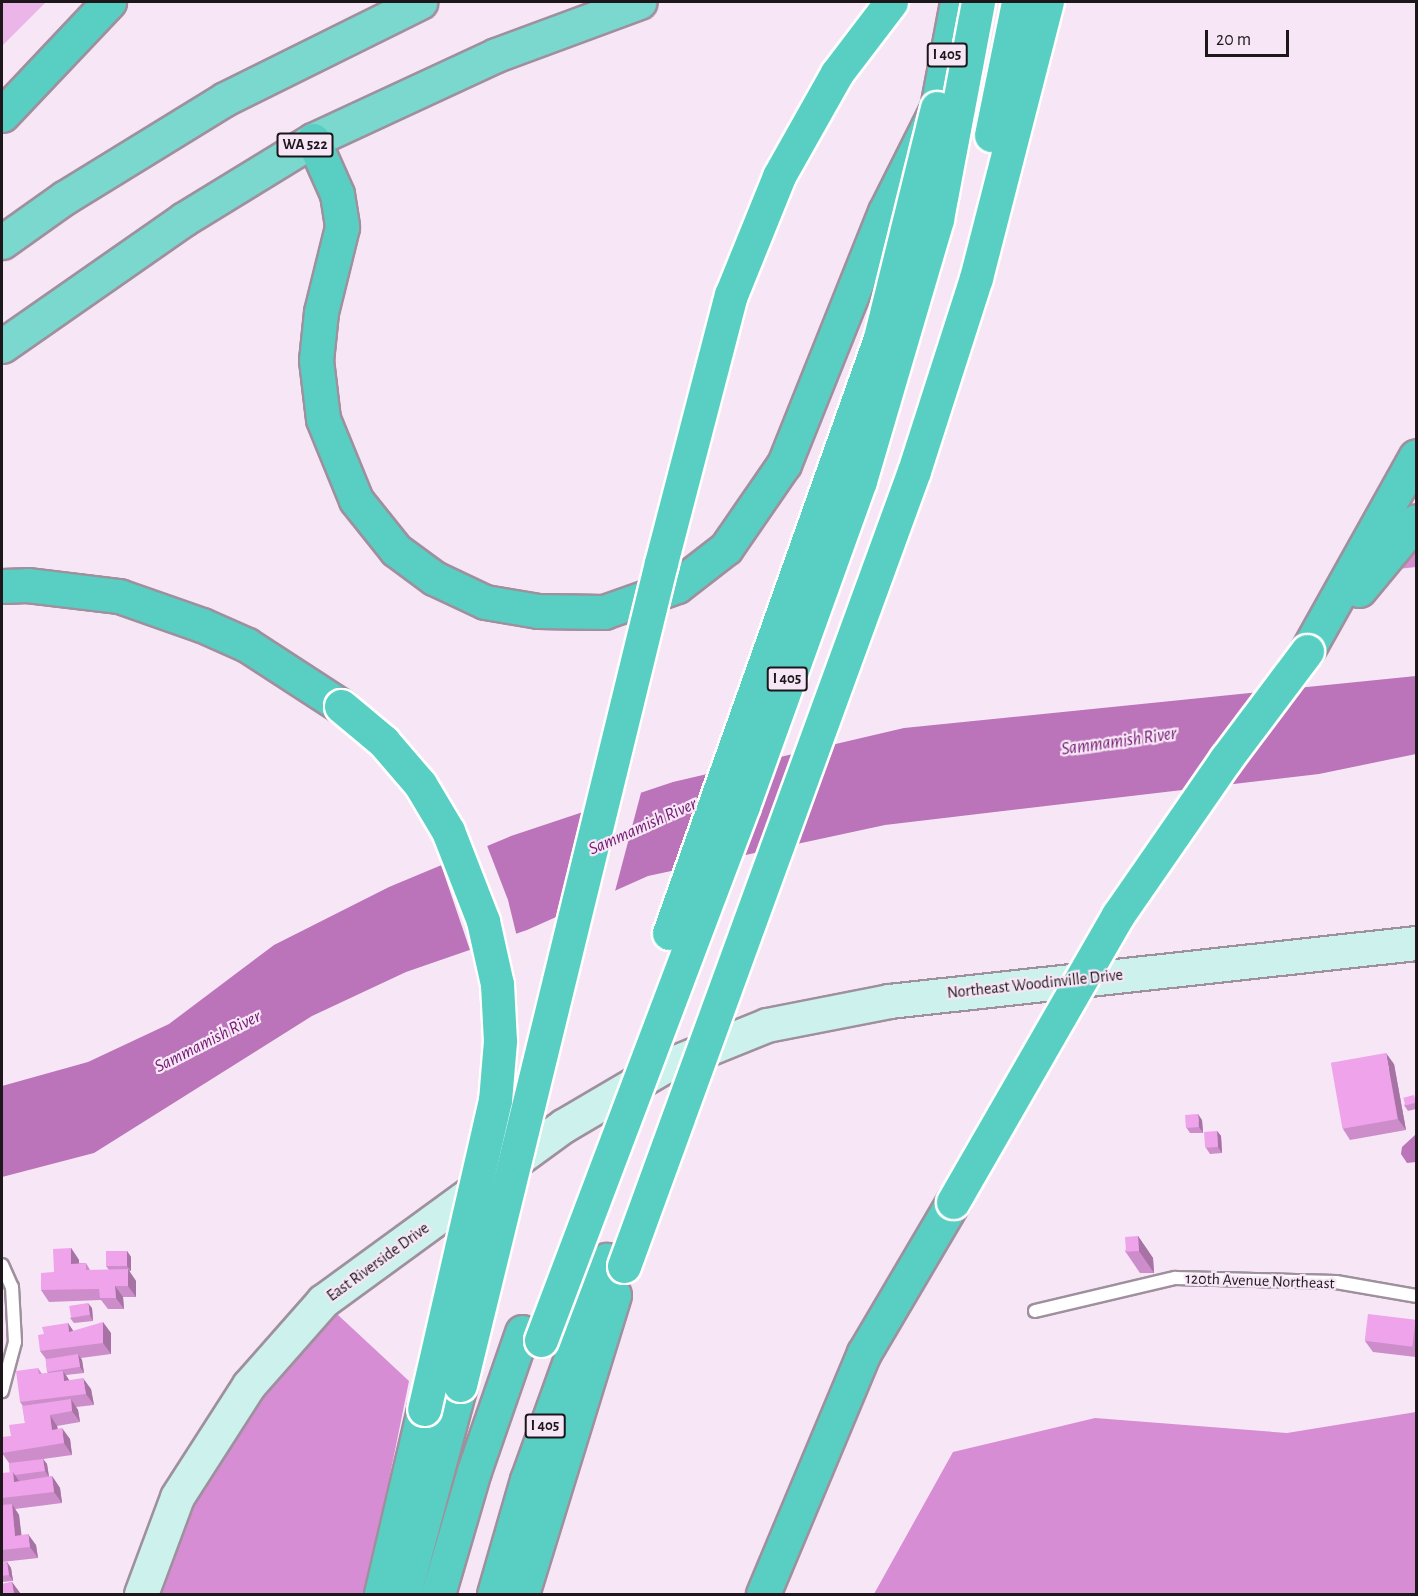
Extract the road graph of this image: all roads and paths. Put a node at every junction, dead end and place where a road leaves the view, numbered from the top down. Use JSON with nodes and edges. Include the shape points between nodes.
{"nodes":[{"id":1,"x":109,"y":2,"type":"edge"},
{"id":2,"x":420,"y":2,"type":"edge"},
{"id":3,"x":639,"y":2,"type":"edge"},
{"id":4,"x":891,"y":2,"type":"edge"},
{"id":5,"x":957,"y":2,"type":"edge"},
{"id":6,"x":978,"y":2,"type":"edge"},
{"id":7,"x":1018,"y":2,"type":"edge"},
{"id":8,"x":1047,"y":2,"type":"edge"},
{"id":9,"x":937,"y":108,"type":"junction"},
{"id":10,"x":2,"y":115,"type":"edge"},
{"id":11,"x":313,"y":140,"type":"junction"},
{"id":12,"x":2,"y":242,"type":"edge"},
{"id":13,"x":2,"y":346,"type":"edge"},
{"id":14,"x":1415,"y":458,"type":"edge"},
{"id":15,"x":1416,"y":521,"type":"edge"},
{"id":16,"x":2,"y":586,"type":"edge"},
{"id":17,"x":1307,"y":651,"type":"junction"},
{"id":18,"x":1416,"y":944,"type":"edge"},
{"id":19,"x":663,"y":1067,"type":"joint"},
{"id":20,"x":615,"y":1263,"type":"junction"},
{"id":21,"x":2,"y":1265,"type":"edge"},
{"id":22,"x":1416,"y":1296,"type":"edge"},
{"id":23,"x":1035,"y":1311,"type":"dead end"},
{"id":24,"x":532,"y":1336,"type":"junction"},
{"id":25,"x":2,"y":1391,"type":"edge"},
{"id":26,"x":141,"y":1594,"type":"edge"},
{"id":27,"x":381,"y":1594,"type":"edge"},
{"id":28,"x":404,"y":1594,"type":"edge"},
{"id":29,"x":438,"y":1594,"type":"edge"},
{"id":30,"x":460,"y":1594,"type":"edge"},
{"id":31,"x":494,"y":1594,"type":"edge"},
{"id":32,"x":522,"y":1594,"type":"edge"},
{"id":33,"x":763,"y":1594,"type":"edge"}],
"edges":[{"from":1,"to":10,"type":"highway"},
{"from":2,"to":12,"type":"highway","via":[[225,99],[64,198]]},
{"from":3,"to":11,"type":"highway","number":"WA 522","via":[[496,55]]},
{"from":4,"to":28,"type":"highway","bridge":true,"via":[[837,73],[779,176],[731,295],[661,563],[460,1385]]},
{"from":5,"to":9,"type":"highway","number":"I 405"},
{"from":6,"to":24,"type":"highway","number":"I 405","bridge":true,"via":[[937,219],[860,482],[743,806]]},
{"from":7,"to":20,"type":"highway","number":"I 405","bridge":true,"via":[[983,173],[938,337]]},
{"from":8,"to":20,"type":"highway","number":"I 405","bridge":true,"via":[[976,278],[914,471]]},
{"from":9,"to":11,"type":"highway","bridge":true,"via":[[885,212],[784,464],[726,548],[677,586],[603,612],[538,611],[486,602],[434,578],[396,550],[356,500],[323,419],[316,360],[321,312],[342,227],[337,194]]},
{"from":9,"to":24,"type":"highway","number":"I 405","bridge":true,"via":[[880,338]]},
{"from":11,"to":13,"type":"highway","number":"WA 522","via":[[184,219]]},
{"from":14,"to":17,"type":"highway"},
{"from":15,"to":17,"type":"highway"},
{"from":16,"to":27,"type":"highway","bridge":true,"via":[[27,585],[119,596],[202,625],[256,650],[341,706],[383,741],[448,831],[483,921],[497,984],[500,1041],[495,1100]]},
{"from":17,"to":33,"type":"highway","bridge":true,"via":[[1118,915],[864,1353]]},
{"from":18,"to":19,"type":"main road","name":"Northeast Woodinville Drive","via":[[889,1001],[767,1025]]},
{"from":19,"to":26,"type":"main road","name":"East Riverside Drive","via":[[563,1126],[323,1301],[249,1385],[177,1497]]},
{"from":20,"to":31,"type":"highway","number":"I 405","via":[[527,1480]]},
{"from":20,"to":32,"type":"highway","number":"I 405"},
{"from":21,"to":25,"type":"lane","via":[[12,1287],[15,1342]]},
{"from":22,"to":23,"type":"lane","name":"120th Avenue Northeast","via":[[1336,1282],[1175,1278]]},
{"from":24,"to":29,"type":"highway","number":"I 405","via":[[474,1471]]},
{"from":24,"to":30,"type":"highway","number":"I 405"}]}
